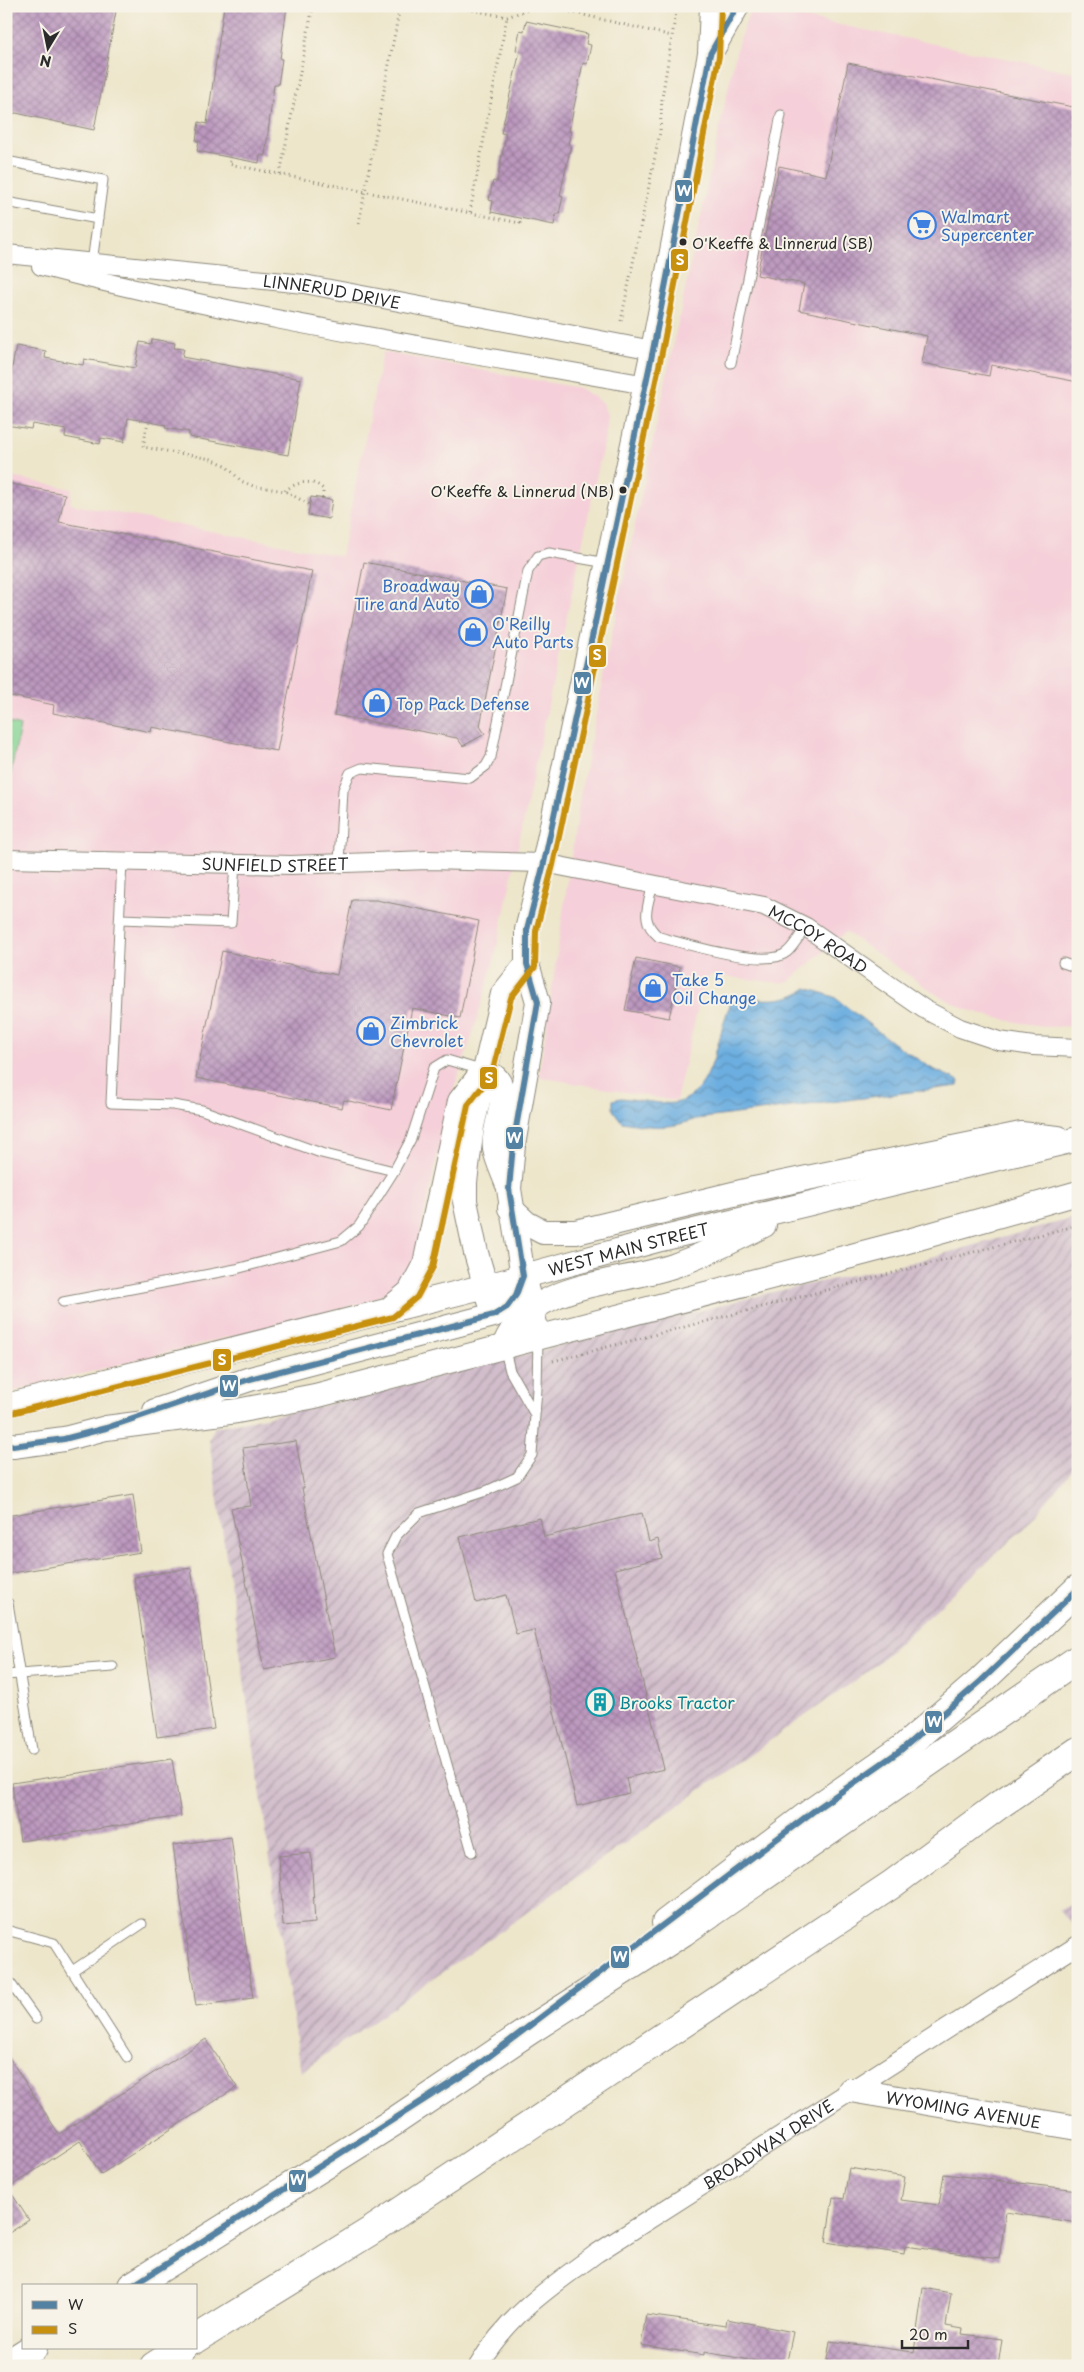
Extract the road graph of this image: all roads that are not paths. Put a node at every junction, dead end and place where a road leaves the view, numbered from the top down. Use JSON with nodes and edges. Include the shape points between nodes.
{"nodes":[{"id":1,"x":712,"y":6,"type":"edge"},
{"id":2,"x":737,"y":6,"type":"edge"},
{"id":3,"x":710,"y":54,"type":"junction"},
{"id":4,"x":781,"y":115,"type":"dead end"},
{"id":5,"x":6,"y":161,"type":"edge"},
{"id":6,"x":6,"y":202,"type":"edge"},
{"id":7,"x":98,"y":219,"type":"junction"},
{"id":8,"x":6,"y":255,"type":"edge"},
{"id":9,"x":92,"y":262,"type":"junction"},
{"id":10,"x":653,"y":350,"type":"junction"},
{"id":11,"x":731,"y":363,"type":"dead end"},
{"id":12,"x":646,"y":384,"type":"junction"},
{"id":13,"x":607,"y":563,"type":"junction"},
{"id":14,"x":6,"y":859,"type":"edge"},
{"id":15,"x":122,"y":861,"type":"junction"},
{"id":16,"x":338,"y":863,"type":"junction"},
{"id":17,"x":544,"y":863,"type":"junction"},
{"id":18,"x":235,"y":864,"type":"junction"},
{"id":19,"x":653,"y":884,"type":"junction"},
{"id":20,"x":120,"y":919,"type":"junction"},
{"id":21,"x":806,"y":927,"type":"junction"},
{"id":22,"x":1063,"y":963,"type":"dead end"},
{"id":23,"x":526,"y":964,"type":"junction"},
{"id":24,"x":1078,"y":968,"type":"edge"},
{"id":25,"x":1078,"y":1048,"type":"edge"},
{"id":26,"x":484,"y":1071,"type":"junction"},
{"id":27,"x":1078,"y":1139,"type":"edge"},
{"id":28,"x":394,"y":1171,"type":"junction"},
{"id":29,"x":1078,"y":1193,"type":"edge"},
{"id":30,"x":510,"y":1198,"type":"junction"},
{"id":31,"x":794,"y":1209,"type":"junction"},
{"id":32,"x":522,"y":1276,"type":"junction"},
{"id":33,"x":485,"y":1286,"type":"junction"},
{"id":34,"x":63,"y":1302,"type":"dead end"},
{"id":35,"x":390,"y":1309,"type":"junction"},
{"id":36,"x":532,"y":1310,"type":"junction"},
{"id":37,"x":494,"y":1315,"type":"junction"},
{"id":38,"x":538,"y":1336,"type":"junction"},
{"id":39,"x":504,"y":1346,"type":"junction"},
{"id":40,"x":6,"y":1406,"type":"edge"},
{"id":41,"x":534,"y":1413,"type":"junction"},
{"id":42,"x":106,"y":1428,"type":"junction"},
{"id":43,"x":6,"y":1443,"type":"edge"},
{"id":44,"x":1078,"y":1589,"type":"edge"},
{"id":45,"x":8,"y":1603,"type":"dead end"},
{"id":46,"x":1078,"y":1659,"type":"edge"},
{"id":47,"x":113,"y":1667,"type":"dead end"},
{"id":48,"x":20,"y":1673,"type":"junction"},
{"id":49,"x":6,"y":1675,"type":"edge"},
{"id":50,"x":32,"y":1750,"type":"dead end"},
{"id":51,"x":1078,"y":1751,"type":"edge"},
{"id":52,"x":1078,"y":1764,"type":"edge"},
{"id":53,"x":999,"y":1805,"type":"junction"},
{"id":54,"x":472,"y":1852,"type":"dead end"},
{"id":55,"x":142,"y":1924,"type":"dead end"},
{"id":56,"x":6,"y":1930,"type":"edge"},
{"id":57,"x":1078,"y":1945,"type":"edge"},
{"id":58,"x":72,"y":1971,"type":"junction"},
{"id":59,"x":6,"y":1977,"type":"edge"},
{"id":60,"x":36,"y":2019,"type":"dead end"},
{"id":61,"x":127,"y":2058,"type":"dead end"},
{"id":62,"x":471,"y":2070,"type":"junction"},
{"id":63,"x":850,"y":2090,"type":"junction"},
{"id":64,"x":1078,"y":2128,"type":"edge"},
{"id":65,"x":135,"y":2284,"type":"edge"},
{"id":66,"x":198,"y":2338,"type":"edge"},
{"id":67,"x":30,"y":2350,"type":"edge"},
{"id":68,"x":179,"y":2350,"type":"edge"},
{"id":69,"x":6,"y":2365,"type":"edge"},
{"id":70,"x":154,"y":2366,"type":"edge"},
{"id":71,"x":478,"y":2366,"type":"edge"}],
"edges":[{"from":1,"to":3,"type":"main road"},
{"from":2,"to":3,"type":"main road"},
{"from":3,"to":10,"type":"main road"},
{"from":4,"to":11,"type":"lane"},
{"from":5,"to":7,"type":"lane","via":[[103,180]]},
{"from":6,"to":7,"type":"lane"},
{"from":7,"to":9,"type":"lane"},
{"from":8,"to":9,"type":"street","name":"LINNERUD DRIVE"},
{"from":8,"to":12,"type":"street","name":"LINNERUD DRIVE","via":[[100,282],[274,318]]},
{"from":9,"to":10,"type":"street","name":"LINNERUD DRIVE","via":[[304,284]]},
{"from":10,"to":12,"type":"main road"},
{"from":12,"to":13,"type":"main road"},
{"from":13,"to":16,"type":"lane","via":[[549,553],[538,556],[528,571],[491,757],[486,766],[470,778],[362,768],[350,773],[343,790]]},
{"from":13,"to":17,"type":"main road"},
{"from":14,"to":15,"type":"street","name":"SUNFIELD STREET"},
{"from":15,"to":18,"type":"street","name":"SUNFIELD STREET"},
{"from":15,"to":20,"type":"lane"},
{"from":16,"to":17,"type":"street","name":"SUNFIELD STREET","via":[[428,860]]},
{"from":16,"to":18,"type":"street","name":"SUNFIELD STREET"},
{"from":17,"to":19,"type":"street","name":"MCCOY ROAD"},
{"from":17,"to":23,"type":"main road","via":[[527,930]]},
{"from":18,"to":20,"type":"lane","via":[[230,923]]},
{"from":19,"to":21,"type":"street","name":"MCCOY ROAD","via":[[764,906]]},
{"from":19,"to":21,"type":"lane","via":[[646,919],[650,930],[659,937],[770,960],[786,953]]},
{"from":20,"to":28,"type":"lane","via":[[111,1103],[173,1105],[202,1110],[321,1153]]},
{"from":21,"to":25,"type":"street","name":"MCCOY ROAD","via":[[924,1009],[960,1028],[999,1041]]},
{"from":22,"to":24,"type":"lane"},
{"from":23,"to":26,"type":"main road","via":[[503,994]]},
{"from":23,"to":30,"type":"main road","via":[[538,1002],[513,1145]]},
{"from":26,"to":28,"type":"lane","via":[[447,1060],[434,1068],[411,1139]]},
{"from":26,"to":30,"type":"main road","via":[[493,1074],[500,1084],[501,1115],[495,1148]]},
{"from":26,"to":33,"type":"main road","via":[[464,1182],[467,1210]]},
{"from":26,"to":35,"type":"main road","via":[[460,1101],[425,1264],[410,1292]]},
{"from":27,"to":30,"type":"main road","via":[[1021,1134],[754,1189],[576,1232],[543,1232],[526,1223]]},
{"from":27,"to":31,"type":"main road","name":"WEST MAIN STREET"},
{"from":28,"to":34,"type":"lane","via":[[359,1226],[341,1241],[236,1269]]},
{"from":29,"to":38,"type":"main road","via":[[854,1256]]},
{"from":30,"to":32,"type":"main road"},
{"from":31,"to":32,"type":"main road","name":"WEST MAIN STREET"},
{"from":31,"to":36,"type":"main road","via":[[739,1238],[672,1266],[574,1290]]},
{"from":32,"to":33,"type":"main road","name":"WEST MAIN STREET"},
{"from":32,"to":36,"type":"main road"},
{"from":32,"to":37,"type":"main road","via":[[516,1295],[507,1307]]},
{"from":33,"to":35,"type":"main road","name":"WEST MAIN STREET"},
{"from":33,"to":37,"type":"main road"},
{"from":35,"to":40,"type":"main road","name":"WEST MAIN STREET"},
{"from":36,"to":38,"type":"main road"},
{"from":36,"to":39,"type":"main road","via":[[510,1331]]},
{"from":37,"to":39,"type":"main road"},
{"from":37,"to":42,"type":"main road","via":[[250,1379]]},
{"from":38,"to":39,"type":"main road"},
{"from":38,"to":41,"type":"lane"},
{"from":39,"to":41,"type":"lane","via":[[510,1371]]},
{"from":39,"to":42,"type":"main road","via":[[315,1396],[237,1411]]},
{"from":41,"to":54,"type":"lane","via":[[532,1455],[516,1477],[486,1491],[419,1513],[396,1536],[387,1554]]},
{"from":42,"to":43,"type":"main road","via":[[64,1439],[13,1446]]},
{"from":44,"to":62,"type":"highway","via":[[981,1681],[901,1750],[815,1810]]},
{"from":45,"to":48,"type":"lane"},
{"from":46,"to":62,"type":"highway","via":[[683,1932]]},
{"from":47,"to":48,"type":"lane"},
{"from":48,"to":49,"type":"lane"},
{"from":48,"to":50,"type":"lane"},
{"from":51,"to":53,"type":"highway"},
{"from":52,"to":53,"type":"highway"},
{"from":53,"to":66,"type":"highway","via":[[883,1891],[374,2229]]},
{"from":55,"to":58,"type":"lane"},
{"from":56,"to":58,"type":"lane","via":[[54,1943]]},
{"from":57,"to":63,"type":"street","name":"BROADWAY DRIVE"},
{"from":58,"to":61,"type":"lane"},
{"from":59,"to":60,"type":"lane"},
{"from":62,"to":65,"type":"highway"},
{"from":63,"to":64,"type":"main road","name":"WYOMING AVENUE"},
{"from":63,"to":71,"type":"street","name":"BROADWAY DRIVE","via":[[597,2253],[539,2295],[507,2323]]},
{"from":67,"to":69,"type":"highway"},
{"from":68,"to":70,"type":"highway"}]}
